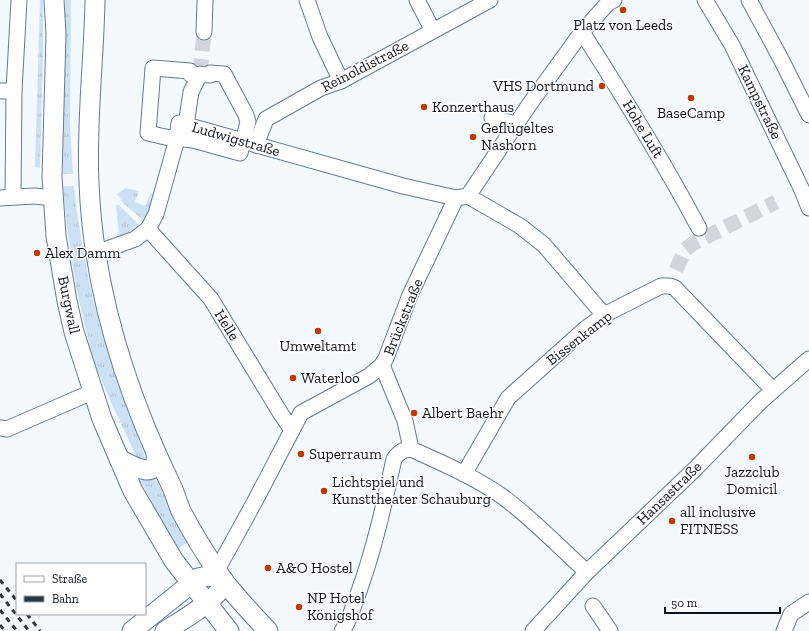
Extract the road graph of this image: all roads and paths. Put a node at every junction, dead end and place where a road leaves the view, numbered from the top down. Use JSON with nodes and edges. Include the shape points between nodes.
{"nodes":[{"id":1,"x":19,"y":0,"type":"edge"},
{"id":2,"x":54,"y":0,"type":"edge"},
{"id":3,"x":95,"y":0,"type":"edge"},
{"id":4,"x":204,"y":0,"type":"edge"},
{"id":5,"x":307,"y":0,"type":"edge"},
{"id":6,"x":417,"y":0,"type":"edge"},
{"id":7,"x":490,"y":0,"type":"edge"},
{"id":8,"x":705,"y":0,"type":"edge"},
{"id":9,"x":749,"y":0,"type":"edge"},
{"id":10,"x":609,"y":1,"type":"edge"},
{"id":11,"x":433,"y":31,"type":"junction"},
{"id":12,"x":204,"y":32,"type":"tunnel mouth"},
{"id":13,"x":582,"y":32,"type":"junction"},
{"id":14,"x":200,"y":74,"type":"junction"},
{"id":15,"x":341,"y":81,"type":"junction"},
{"id":16,"x":7,"y":91,"type":"edge"},
{"id":17,"x":809,"y":115,"type":"edge"},
{"id":18,"x":492,"y":118,"type":"dead end"},
{"id":19,"x":516,"y":124,"type":"junction"},
{"id":20,"x":186,"y":125,"type":"junction"},
{"id":21,"x":177,"y":139,"type":"junction"},
{"id":22,"x":249,"y":143,"type":"junction"},
{"id":23,"x":6,"y":197,"type":"edge"},
{"id":24,"x":462,"y":197,"type":"junction"},
{"id":25,"x":53,"y":198,"type":"junction"},
{"id":26,"x":809,"y":208,"type":"edge"},
{"id":27,"x":699,"y":228,"type":"dead end"},
{"id":28,"x":148,"y":229,"type":"junction"},
{"id":29,"x":96,"y":253,"type":"junction"},
{"id":30,"x":604,"y":314,"type":"junction"},
{"id":31,"x":809,"y":359,"type":"edge"},
{"id":32,"x":382,"y":365,"type":"junction"},
{"id":33,"x":773,"y":390,"type":"junction"},
{"id":34,"x":92,"y":392,"type":"junction"},
{"id":35,"x":0,"y":428,"type":"edge"},
{"id":36,"x":292,"y":430,"type":"junction"},
{"id":37,"x":411,"y":449,"type":"junction"},
{"id":38,"x":156,"y":454,"type":"junction"},
{"id":39,"x":119,"y":459,"type":"junction"},
{"id":40,"x":464,"y":474,"type":"junction"},
{"id":41,"x":587,"y":572,"type":"junction"},
{"id":42,"x":220,"y":575,"type":"junction"},
{"id":43,"x":191,"y":583,"type":"junction"},
{"id":44,"x":809,"y":602,"type":"edge"},
{"id":45,"x":206,"y":603,"type":"junction"},
{"id":46,"x":593,"y":606,"type":"dead end"},
{"id":47,"x":132,"y":631,"type":"edge"},
{"id":48,"x":165,"y":631,"type":"edge"},
{"id":49,"x":229,"y":631,"type":"edge"},
{"id":50,"x":268,"y":631,"type":"edge"},
{"id":51,"x":342,"y":631,"type":"edge"},
{"id":52,"x":533,"y":631,"type":"edge"},
{"id":53,"x":610,"y":631,"type":"edge"},
{"id":54,"x":784,"y":631,"type":"edge"}],
"edges":[{"from":1,"to":16,"type":"street"},
{"from":2,"to":25,"type":"main road","name":"Burgwall","via":[[56,34]]},
{"from":3,"to":29,"type":"main road","via":[[89,158]]},
{"from":4,"to":12,"type":"street"},
{"from":5,"to":15,"type":"street","via":[[320,37]]},
{"from":6,"to":11,"type":"street"},
{"from":7,"to":11,"type":"street","name":"Reinoldistraße"},
{"from":8,"to":26,"type":"street","name":"Kampstraße","via":[[732,45]]},
{"from":9,"to":17,"type":"street"},
{"from":10,"to":13,"type":"street","name":"Brückstraße"},
{"from":11,"to":15,"type":"street","name":"Reinoldistraße"},
{"from":13,"to":19,"type":"street","name":"Brückstraße"},
{"from":13,"to":27,"type":"street","name":"Hohe Luft","via":[[669,172]]},
{"from":14,"to":20,"type":"street","via":[[191,92]]},
{"from":14,"to":21,"type":"street","via":[[153,68],[148,133]]},
{"from":14,"to":22,"type":"street","via":[[224,74],[246,115]]},
{"from":15,"to":22,"type":"street","name":"Reinoldistraße","via":[[321,88],[266,119]]},
{"from":16,"to":23,"type":"street"},
{"from":18,"to":19,"type":"street"},
{"from":19,"to":24,"type":"street","name":"Brückstraße"},
{"from":20,"to":21,"type":"street","name":"Ludwigstraße","via":[[180,123]]},
{"from":20,"to":22,"type":"street","name":"Ludwigstraße"},
{"from":21,"to":22,"type":"street","via":[[193,140],[240,153]]},
{"from":21,"to":28,"type":"street","name":"Ludwigstraße","via":[[156,214]]},
{"from":22,"to":24,"type":"street","name":"Ludwigstraße","via":[[403,186]]},
{"from":23,"to":25,"type":"street"},
{"from":24,"to":30,"type":"street","name":"Ludwigstraße","via":[[520,226],[544,245]]},
{"from":24,"to":32,"type":"street","name":"Brückstraße","via":[[410,295]]},
{"from":25,"to":34,"type":"main road","name":"Burgwall","via":[[56,236],[67,301]]},
{"from":28,"to":29,"type":"street","name":"Ludwigstraße","via":[[135,240]]},
{"from":28,"to":36,"type":"street","name":"Helle","via":[[211,299]]},
{"from":29,"to":38,"type":"main road","via":[[107,309],[119,351]]},
{"from":30,"to":33,"type":"street","name":"Bissenkamp","via":[[650,290],[665,285],[675,288]]},
{"from":30,"to":40,"type":"street","name":"Bissenkamp","via":[[508,398]]},
{"from":31,"to":33,"type":"street","name":"Hansastraße"},
{"from":32,"to":36,"type":"street","name":"Brückstraße","via":[[360,382],[301,413]]},
{"from":32,"to":37,"type":"street","via":[[405,421]]},
{"from":33,"to":41,"type":"street","name":"Hansastraße"},
{"from":34,"to":35,"type":"street","via":[[7,428]]},
{"from":34,"to":39,"type":"main road","name":"Burgwall"},
{"from":36,"to":42,"type":"street","name":"Brückstraße","via":[[232,543]]},
{"from":37,"to":40,"type":"street"},
{"from":37,"to":51,"type":"street","via":[[399,453],[394,459],[365,574]]},
{"from":38,"to":39,"type":"main road","via":[[155,466],[149,470],[134,468]]},
{"from":38,"to":42,"type":"main road","via":[[181,511]]},
{"from":39,"to":43,"type":"main road","name":"Burgwall","via":[[152,526]]},
{"from":40,"to":41,"type":"street","via":[[502,496],[521,511]]},
{"from":41,"to":52,"type":"street","name":"Hansastraße"},
{"from":42,"to":43,"type":"main road","via":[[207,575]]},
{"from":42,"to":45,"type":"main road","via":[[223,585]]},
{"from":42,"to":50,"type":"main road"},
{"from":43,"to":45,"type":"main road","name":"Burgwall"},
{"from":43,"to":47,"type":"main road"},
{"from":44,"to":54,"type":"street","via":[[791,614]]},
{"from":45,"to":48,"type":"main road"},
{"from":45,"to":49,"type":"main road","name":"Burgwall"},
{"from":46,"to":53,"type":"street"}]}
